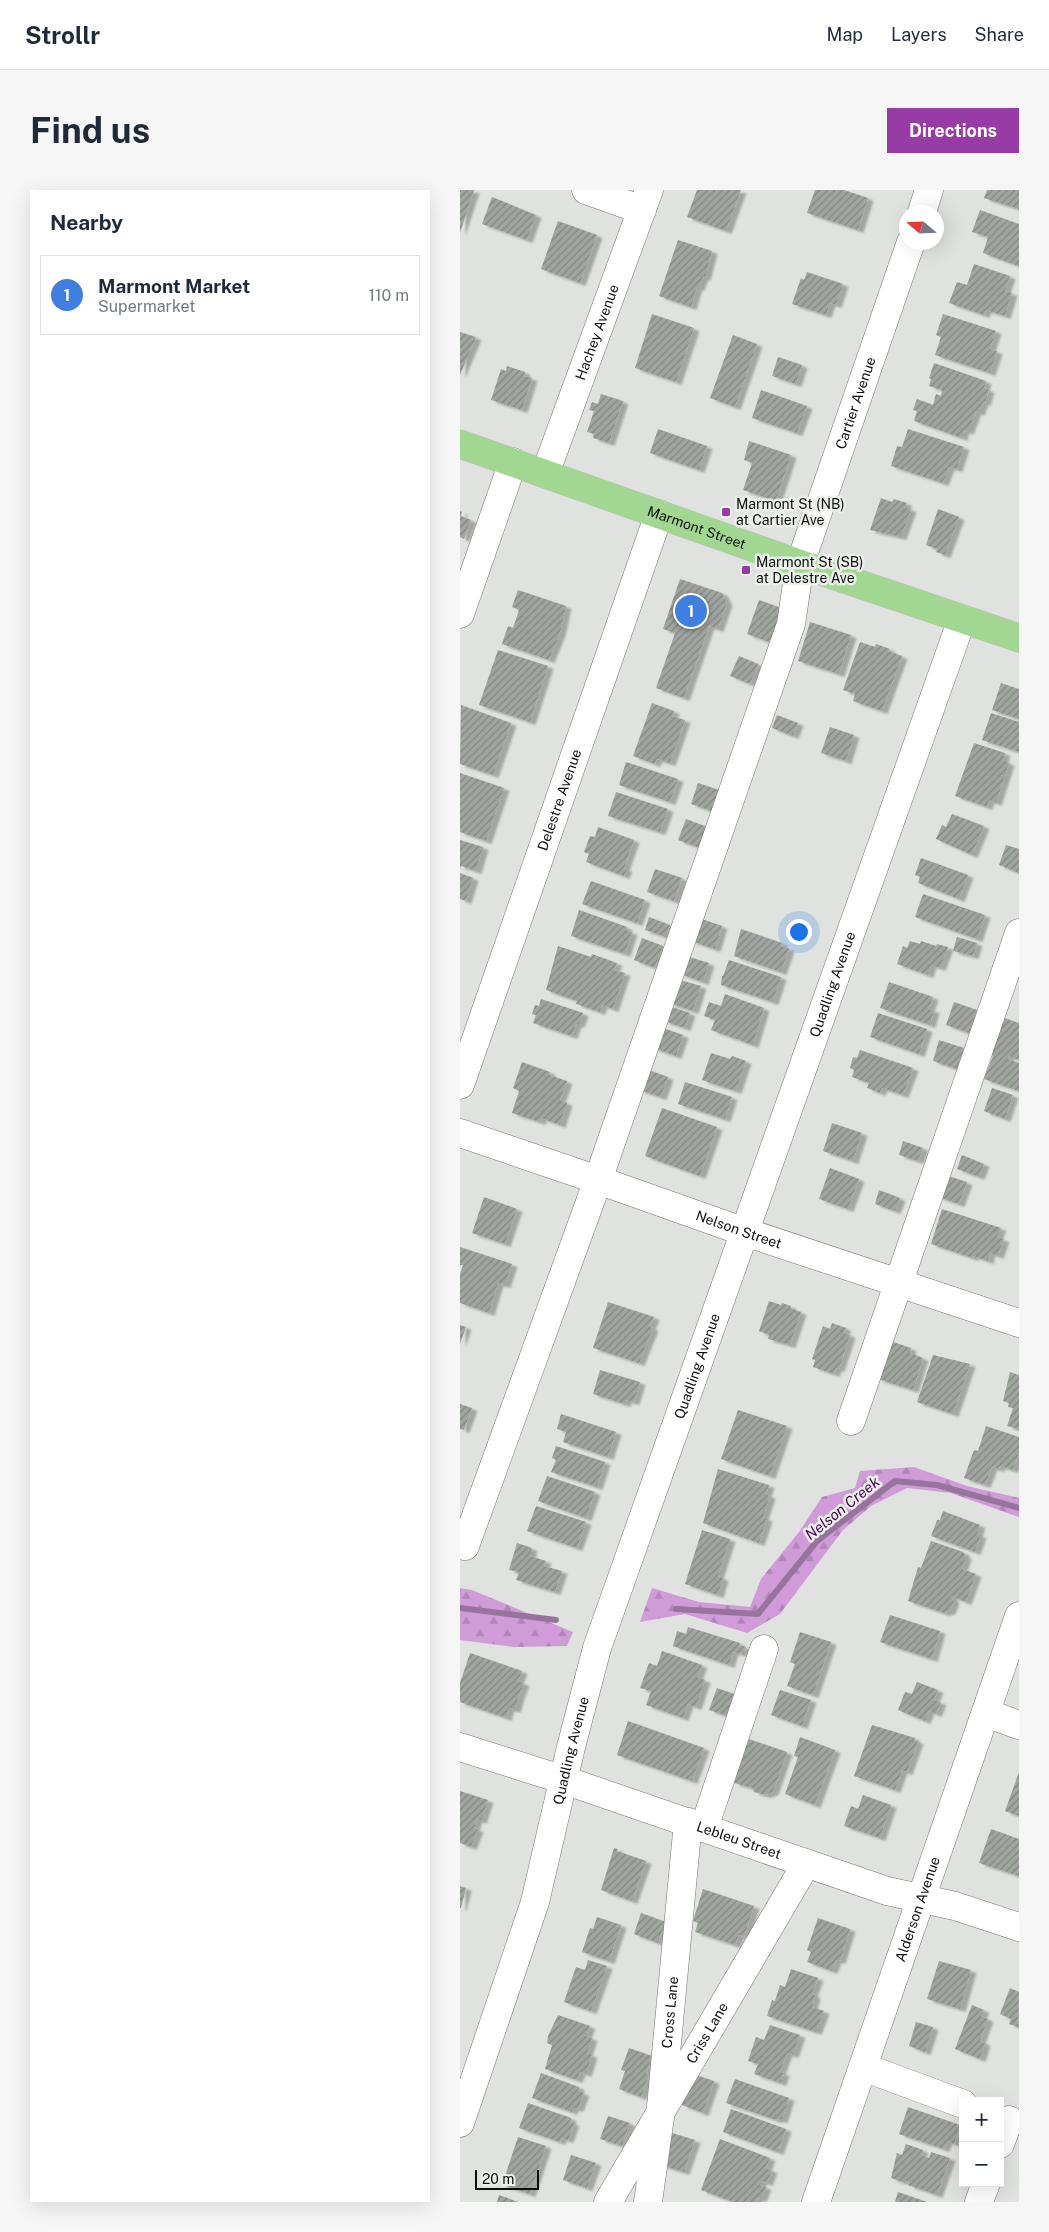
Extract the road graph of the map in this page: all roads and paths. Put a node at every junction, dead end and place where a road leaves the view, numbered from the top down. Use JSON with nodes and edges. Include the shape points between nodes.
{"nodes":[{"id":1,"x":586,"y":190,"type":"edge"},
{"id":2,"x":929,"y":190,"type":"edge"},
{"id":3,"x":645,"y":200,"type":"edge"},
{"id":4,"x":924,"y":205,"type":"edge"},
{"id":5,"x":908,"y":250,"type":"edge"},
{"id":6,"x":460,"y":444,"type":"edge"},
{"id":7,"x":513,"y":462,"type":"junction"},
{"id":8,"x":545,"y":474,"type":"junction"},
{"id":9,"x":659,"y":514,"type":"junction"},
{"id":10,"x":800,"y":564,"type":"junction"},
{"id":11,"x":460,"y":614,"type":"edge"},
{"id":12,"x":962,"y":619,"type":"junction"},
{"id":13,"x":1019,"y":638,"type":"edge"},
{"id":14,"x":1019,"y":933,"type":"edge"},
{"id":15,"x":460,"y":1086,"type":"edge"},
{"id":16,"x":460,"y":1134,"type":"edge"},
{"id":17,"x":598,"y":1180,"type":"junction"},
{"id":18,"x":745,"y":1232,"type":"junction"},
{"id":19,"x":898,"y":1282,"type":"junction"},
{"id":20,"x":1019,"y":1323,"type":"edge"},
{"id":21,"x":851,"y":1421,"type":"dead end"},
{"id":22,"x":465,"y":1546,"type":"dead end"},
{"id":23,"x":1019,"y":1616,"type":"edge"},
{"id":24,"x":764,"y":1649,"type":"dead end"},
{"id":25,"x":986,"y":1713,"type":"junction"},
{"id":26,"x":1019,"y":1725,"type":"edge"},
{"id":27,"x":460,"y":1747,"type":"edge"},
{"id":28,"x":564,"y":1780,"type":"junction"},
{"id":29,"x":696,"y":1825,"type":"junction"},
{"id":30,"x":806,"y":1864,"type":"junction"},
{"id":31,"x":922,"y":1898,"type":"junction"},
{"id":32,"x":1019,"y":1927,"type":"edge"},
{"id":33,"x":863,"y":2067,"type":"junction"},
{"id":34,"x":959,"y":2103,"type":"edge"},
{"id":35,"x":660,"y":2117,"type":"junction"},
{"id":36,"x":460,"y":2122,"type":"edge"},
{"id":37,"x":985,"y":2187,"type":"edge"},
{"id":38,"x":608,"y":2202,"type":"edge"},
{"id":39,"x":648,"y":2202,"type":"edge"},
{"id":40,"x":816,"y":2202,"type":"edge"},
{"id":41,"x":979,"y":2202,"type":"edge"}],
"edges":[{"from":1,"to":3,"type":"street"},
{"from":2,"to":4,"type":"street"},
{"from":3,"to":8,"type":"street","name":"Hachey Avenue"},
{"from":5,"to":10,"type":"street","name":"Cartier Avenue"},
{"from":6,"to":7,"type":"main road","name":"Marmont Street"},
{"from":7,"to":8,"type":"main road","name":"Marmont Street"},
{"from":7,"to":11,"type":"street"},
{"from":8,"to":9,"type":"main road","name":"Marmont Street"},
{"from":9,"to":10,"type":"main road","name":"Marmont Street"},
{"from":9,"to":15,"type":"street","name":"Delestre Avenue"},
{"from":10,"to":12,"type":"main road","name":"Marmont Street"},
{"from":10,"to":17,"type":"street","name":"Cartier Avenue","via":[[791,624]]},
{"from":12,"to":13,"type":"main road","name":"Marmont Street"},
{"from":12,"to":18,"type":"street","name":"Quadling Avenue"},
{"from":14,"to":19,"type":"street"},
{"from":16,"to":17,"type":"street","name":"Nelson Street"},
{"from":17,"to":18,"type":"street","name":"Nelson Street"},
{"from":17,"to":22,"type":"street","name":"Cartier Avenue"},
{"from":18,"to":19,"type":"street","name":"Nelson Street"},
{"from":18,"to":28,"type":"street","name":"Quadling Avenue","via":[[597,1648]]},
{"from":19,"to":20,"type":"street","name":"Nelson Street"},
{"from":19,"to":21,"type":"street"},
{"from":23,"to":25,"type":"street","name":"Alderson Avenue"},
{"from":24,"to":29,"type":"street","name":"Cross Lane"},
{"from":25,"to":26,"type":"street"},
{"from":25,"to":31,"type":"street","name":"Alderson Avenue"},
{"from":27,"to":28,"type":"street","name":"Lebleu Street"},
{"from":28,"to":29,"type":"street","name":"Lebleu Street"},
{"from":28,"to":36,"type":"street","name":"Quadling Avenue","via":[[535,1902]]},
{"from":29,"to":30,"type":"street","name":"Lebleu Street"},
{"from":29,"to":35,"type":"street","name":"Cross Lane"},
{"from":30,"to":31,"type":"street","name":"Lebleu Street","via":[[887,1891]]},
{"from":30,"to":35,"type":"street","name":"Criss Lane"},
{"from":31,"to":32,"type":"street","name":"Lebleu Street"},
{"from":31,"to":33,"type":"street","name":"Alderson Avenue"},
{"from":33,"to":34,"type":"street"},
{"from":33,"to":40,"type":"street","name":"Alderson Avenue"},
{"from":35,"to":38,"type":"street","name":"Criss Lane"},
{"from":35,"to":39,"type":"street","name":"Cross Lane"},
{"from":37,"to":41,"type":"street"}]}
